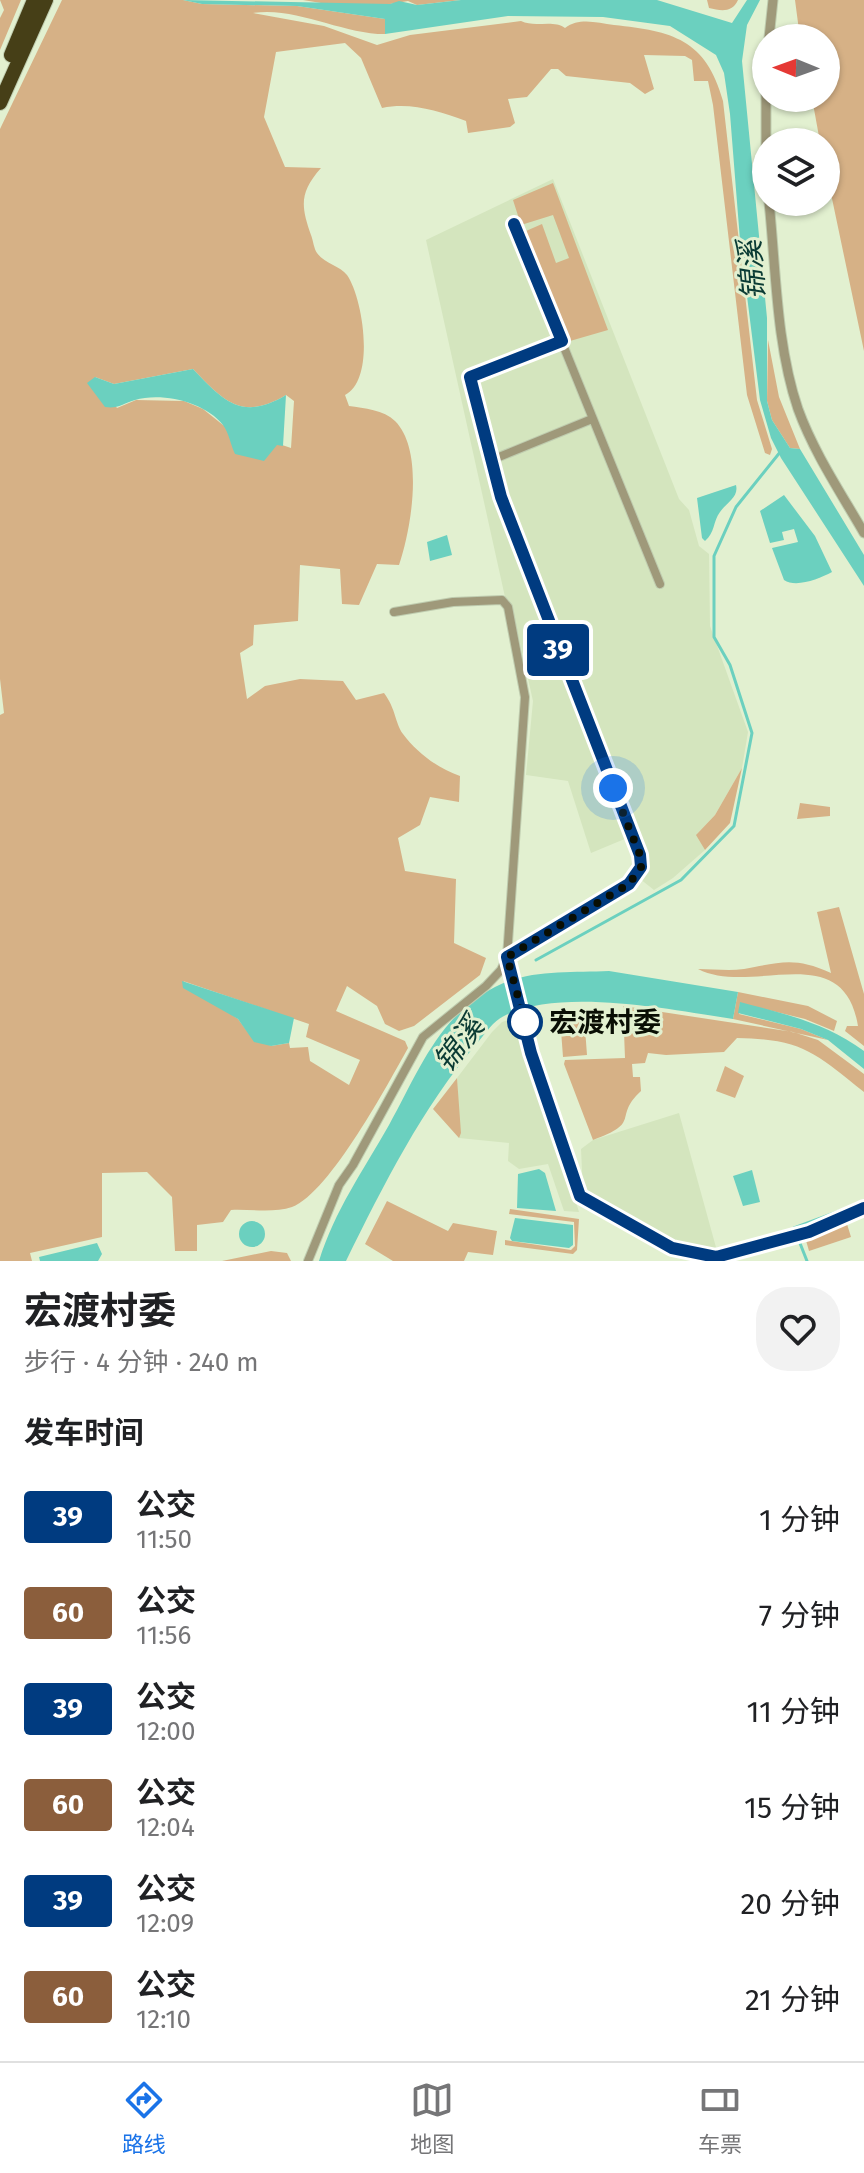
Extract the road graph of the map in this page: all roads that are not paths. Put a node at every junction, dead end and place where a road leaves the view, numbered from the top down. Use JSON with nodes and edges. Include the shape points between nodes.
{"nodes":[{"id":1,"x":34,"y":0,"type":"edge"},
{"id":2,"x":46,"y":0,"type":"edge"},
{"id":3,"x":773,"y":0,"type":"edge"},
{"id":4,"x":770,"y":24,"type":"edge"},
{"id":5,"x":0,"y":81,"type":"edge"},
{"id":6,"x":0,"y":103,"type":"edge"},
{"id":7,"x":770,"y":216,"type":"edge"},
{"id":8,"x":514,"y":224,"type":"dead end"},
{"id":9,"x":562,"y":341,"type":"junction"},
{"id":10,"x":592,"y":419,"type":"junction"},
{"id":11,"x":493,"y":464,"type":"junction"},
{"id":12,"x":864,"y":533,"type":"edge"},
{"id":13,"x":660,"y":584,"type":"dead end"},
{"id":14,"x":394,"y":612,"type":"dead end"},
{"id":15,"x":507,"y":957,"type":"junction"},
{"id":16,"x":864,"y":1208,"type":"edge"},
{"id":17,"x":717,"y":1259,"type":"edge"},
{"id":18,"x":308,"y":1261,"type":"edge"}],
"edges":[{"from":1,"to":5,"type":"highway"},
{"from":2,"to":6,"type":"highway"},
{"from":3,"to":4,"type":"street"},
{"from":7,"to":12,"type":"street","via":[[784,344],[798,407],[814,448]]},
{"from":8,"to":9,"type":"street"},
{"from":9,"to":10,"type":"street"},
{"from":9,"to":11,"type":"street","via":[[470,377]]},
{"from":10,"to":11,"type":"street","via":[[494,459]]},
{"from":10,"to":13,"type":"street"},
{"from":11,"to":15,"type":"street","via":[[641,867],[629,884]]},
{"from":14,"to":15,"type":"street","via":[[484,599],[502,600],[508,607],[525,697]]},
{"from":15,"to":17,"type":"street","via":[[531,1053],[580,1196],[672,1248]]},
{"from":15,"to":18,"type":"street","via":[[486,986],[423,1037],[339,1185]]},
{"from":16,"to":17,"type":"street","via":[[809,1232]]}]}
